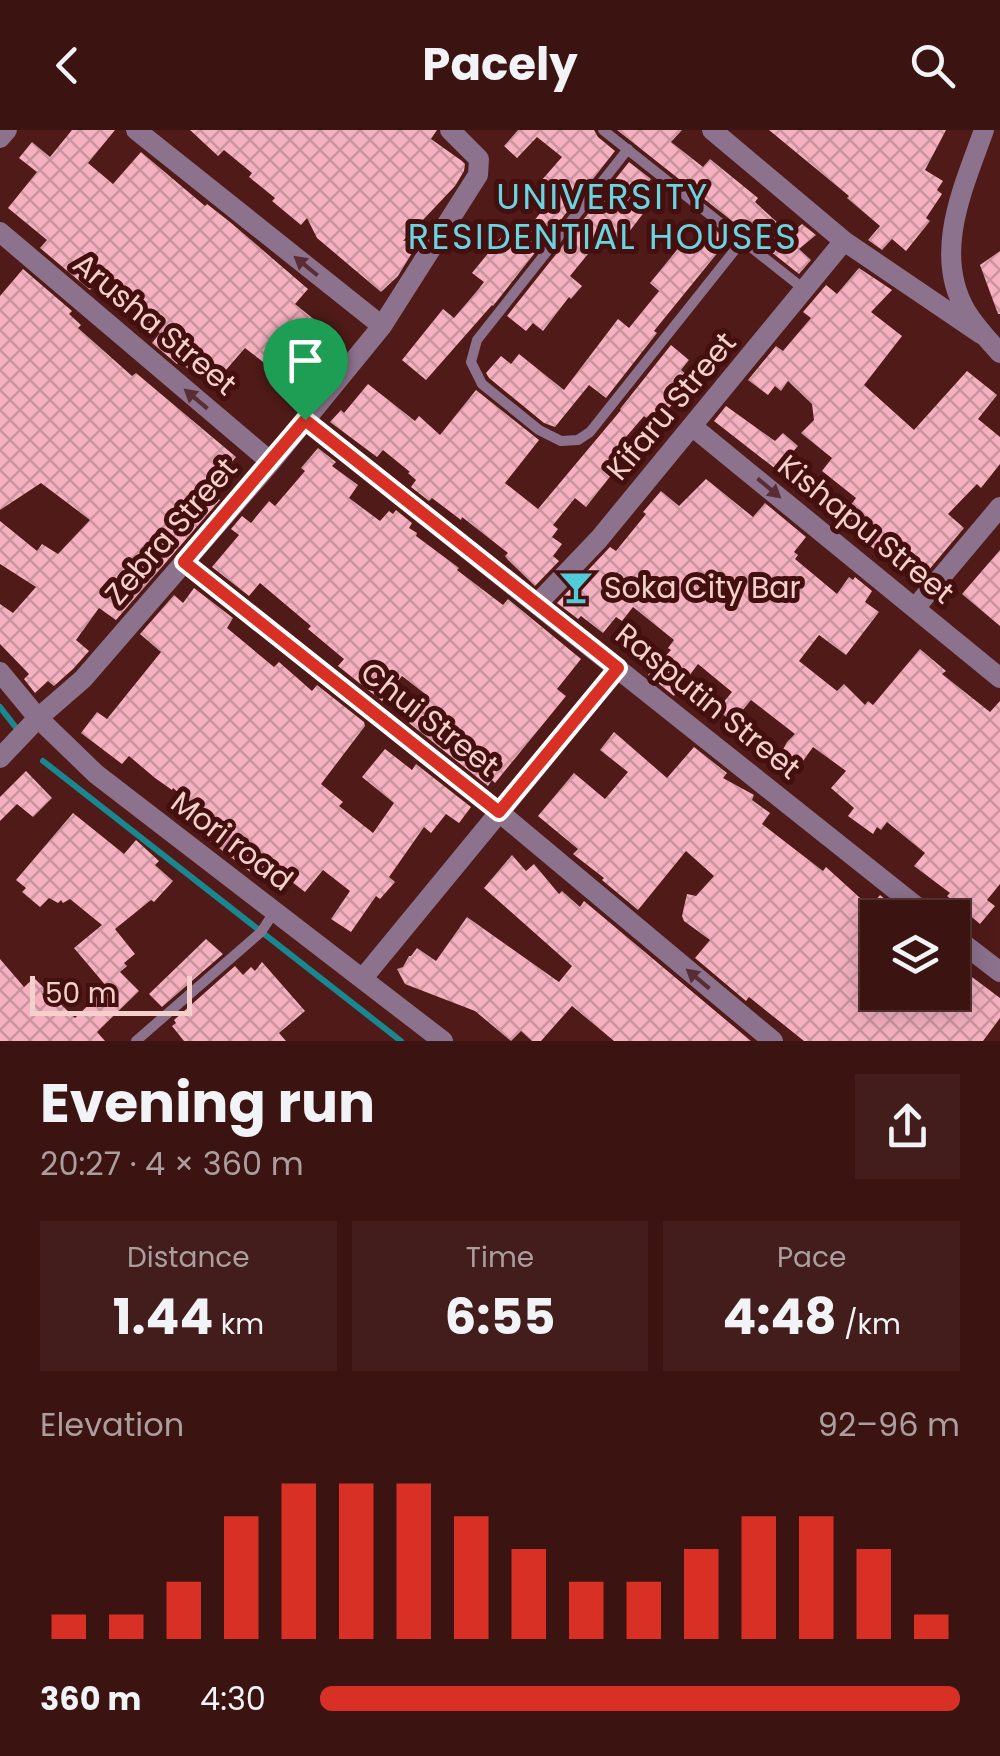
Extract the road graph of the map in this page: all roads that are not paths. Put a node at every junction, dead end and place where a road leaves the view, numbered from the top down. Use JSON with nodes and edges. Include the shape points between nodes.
{"nodes":[{"id":1,"x":8,"y":130,"type":"edge"},
{"id":2,"x":136,"y":130,"type":"edge"},
{"id":3,"x":450,"y":130,"type":"edge"},
{"id":4,"x":604,"y":130,"type":"edge"},
{"id":5,"x":712,"y":130,"type":"edge"},
{"id":6,"x":984,"y":130,"type":"edge"},
{"id":7,"x":0,"y":138,"type":"edge"},
{"id":8,"x":628,"y":149,"type":"junction"},
{"id":9,"x":0,"y":232,"type":"edge"},
{"id":10,"x":742,"y":240,"type":"junction"},
{"id":11,"x":844,"y":241,"type":"junction"},
{"id":12,"x":805,"y":290,"type":"junction"},
{"id":13,"x":382,"y":326,"type":"junction"},
{"id":14,"x":984,"y":336,"type":"junction"},
{"id":15,"x":1000,"y":354,"type":"edge"},
{"id":16,"x":305,"y":420,"type":"junction"},
{"id":17,"x":693,"y":426,"type":"junction"},
{"id":18,"x":270,"y":462,"type":"junction"},
{"id":19,"x":1000,"y":507,"type":"edge"},
{"id":20,"x":184,"y":562,"type":"junction"},
{"id":21,"x":537,"y":604,"type":"junction"},
{"id":22,"x":915,"y":608,"type":"junction"},
{"id":23,"x":618,"y":668,"type":"junction"},
{"id":24,"x":0,"y":672,"type":"edge"},
{"id":25,"x":1000,"y":678,"type":"edge"},
{"id":26,"x":38,"y":718,"type":"junction"},
{"id":27,"x":0,"y":758,"type":"edge"},
{"id":28,"x":499,"y":812,"type":"junction"},
{"id":29,"x":908,"y":900,"type":"edge"},
{"id":30,"x":275,"y":911,"type":"junction"},
{"id":31,"x":970,"y":948,"type":"edge"},
{"id":32,"x":1000,"y":972,"type":"edge"},
{"id":33,"x":363,"y":978,"type":"junction"},
{"id":34,"x":136,"y":1041,"type":"edge"},
{"id":35,"x":443,"y":1041,"type":"edge"},
{"id":36,"x":773,"y":1041,"type":"edge"}],
"edges":[{"from":1,"to":7,"type":"street"},
{"from":13,"to":2,"type":"street","one_way":true},
{"from":3,"to":13,"type":"street","name":"Zebra Street","via":[[478,159],[478,175]]},
{"from":4,"to":8,"type":"lane"},
{"from":5,"to":11,"type":"street"},
{"from":6,"to":14,"type":"street","via":[[950,252],[956,288]]},
{"from":8,"to":10,"type":"lane"},
{"from":8,"to":10,"type":"lane","via":[[477,340],[471,362],[482,384],[539,430],[561,441],[590,432]]},
{"from":18,"to":9,"type":"street","name":"Arusha Street","one_way":true},
{"from":10,"to":12,"type":"lane"},
{"from":11,"to":12,"type":"street","name":"Kifaru Street"},
{"from":11,"to":14,"type":"street"},
{"from":12,"to":17,"type":"street","name":"Kifaru Street"},
{"from":13,"to":16,"type":"street","name":"Zebra Street"},
{"from":14,"to":15,"type":"street"},
{"from":16,"to":18,"type":"street","name":"Zebra Street"},
{"from":16,"to":21,"type":"street","name":"Rasputin Street"},
{"from":17,"to":21,"type":"street","name":"Kifaru Street"},
{"from":17,"to":22,"type":"street","name":"Kishapu Street","one_way":true},
{"from":18,"to":20,"type":"street","name":"Zebra Street"},
{"from":19,"to":22,"type":"street"},
{"from":20,"to":26,"type":"street","name":"Zebra Street","via":[[83,678]]},
{"from":20,"to":28,"type":"street","name":"Chui Street"},
{"from":21,"to":23,"type":"street","name":"Rasputin Street"},
{"from":22,"to":25,"type":"street","name":"Kishapu Street"},
{"from":23,"to":28,"type":"street"},
{"from":23,"to":29,"type":"street","name":"Rasputin Street"},
{"from":24,"to":26,"type":"street","name":"Mori road"},
{"from":26,"to":27,"type":"street","name":"Zebra Street"},
{"from":26,"to":30,"type":"street","name":"Mori road","via":[[96,774]]},
{"from":28,"to":33,"type":"street"},
{"from":36,"to":28,"type":"street","name":"Chui Street","one_way":true},
{"from":30,"to":33,"type":"street","name":"Mori road"},
{"from":30,"to":34,"type":"lane","via":[[260,932]]},
{"from":31,"to":32,"type":"street"},
{"from":33,"to":35,"type":"street","name":"Mori road"}]}
